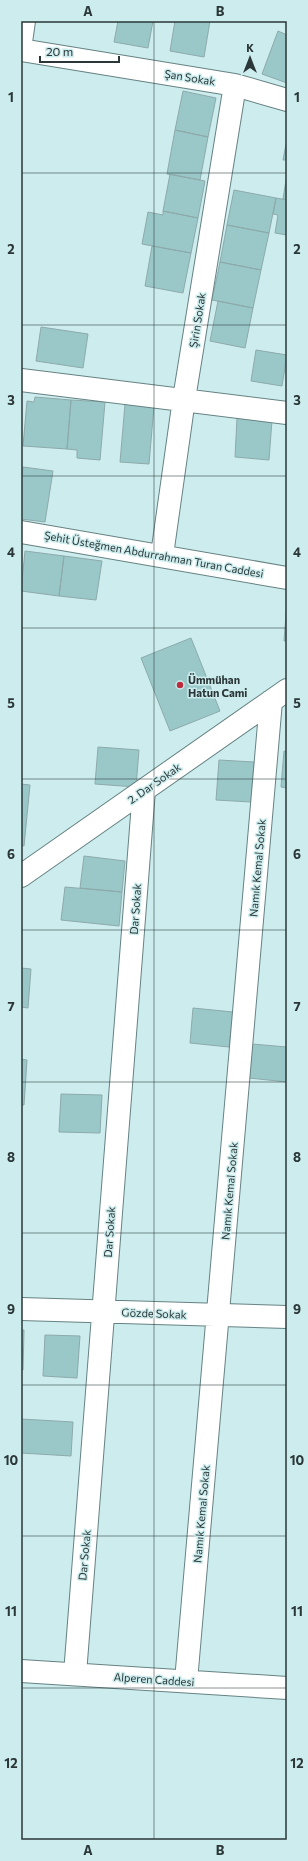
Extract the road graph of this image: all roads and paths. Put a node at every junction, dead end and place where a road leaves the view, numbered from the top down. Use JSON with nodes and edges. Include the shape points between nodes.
{"nodes":[{"id":1,"x":24,"y":21,"type":"edge"},
{"id":2,"x":21,"y":42,"type":"edge"},
{"id":3,"x":21,"y":50,"type":"edge"},
{"id":4,"x":235,"y":85,"type":"junction"},
{"id":5,"x":287,"y":100,"type":"edge"},
{"id":6,"x":21,"y":380,"type":"edge"},
{"id":7,"x":184,"y":399,"type":"junction"},
{"id":8,"x":287,"y":413,"type":"edge"},
{"id":9,"x":21,"y":532,"type":"edge"},
{"id":10,"x":162,"y":555,"type":"junction"},
{"id":11,"x":287,"y":578,"type":"edge"},
{"id":12,"x":279,"y":695,"type":"edge"},
{"id":13,"x":144,"y":790,"type":"junction"},
{"id":14,"x":21,"y":876,"type":"edge"},
{"id":15,"x":21,"y":1309,"type":"edge"},
{"id":16,"x":103,"y":1312,"type":"junction"},
{"id":17,"x":218,"y":1315,"type":"junction"},
{"id":18,"x":287,"y":1317,"type":"edge"},
{"id":19,"x":21,"y":1671,"type":"edge"},
{"id":20,"x":75,"y":1674,"type":"junction"},
{"id":21,"x":186,"y":1681,"type":"junction"},
{"id":22,"x":287,"y":1688,"type":"edge"}],
"edges":[{"from":1,"to":2,"type":"street"},
{"from":3,"to":4,"type":"street","name":"Şan Sokak"},
{"from":4,"to":5,"type":"street","name":"Şan Sokak"},
{"from":4,"to":7,"type":"street","name":"Şirin Sokak"},
{"from":6,"to":7,"type":"street"},
{"from":7,"to":8,"type":"street"},
{"from":7,"to":10,"type":"street","name":"Şirin Sokak"},
{"from":9,"to":10,"type":"street","name":"Şehit Üsteğmen Abdurrahman Turan Caddesi"},
{"from":10,"to":11,"type":"street","name":"Şehit Üsteğmen Abdurrahman Turan Caddesi"},
{"from":12,"to":13,"type":"street","name":"2. Dar Sokak"},
{"from":12,"to":17,"type":"street","name":"Namık Kemal Sokak"},
{"from":13,"to":14,"type":"street","name":"2. Dar Sokak"},
{"from":13,"to":16,"type":"street","name":"Dar Sokak"},
{"from":15,"to":16,"type":"street","name":"Gözde Sokak"},
{"from":16,"to":17,"type":"street","name":"Gözde Sokak"},
{"from":16,"to":20,"type":"street","name":"Dar Sokak"},
{"from":17,"to":18,"type":"street","name":"Gözde Sokak"},
{"from":17,"to":21,"type":"street","name":"Namık Kemal Sokak"},
{"from":19,"to":20,"type":"street","name":"Alperen Caddesi"},
{"from":20,"to":21,"type":"street","name":"Alperen Caddesi"},
{"from":21,"to":22,"type":"street","name":"Alperen Caddesi"}]}
